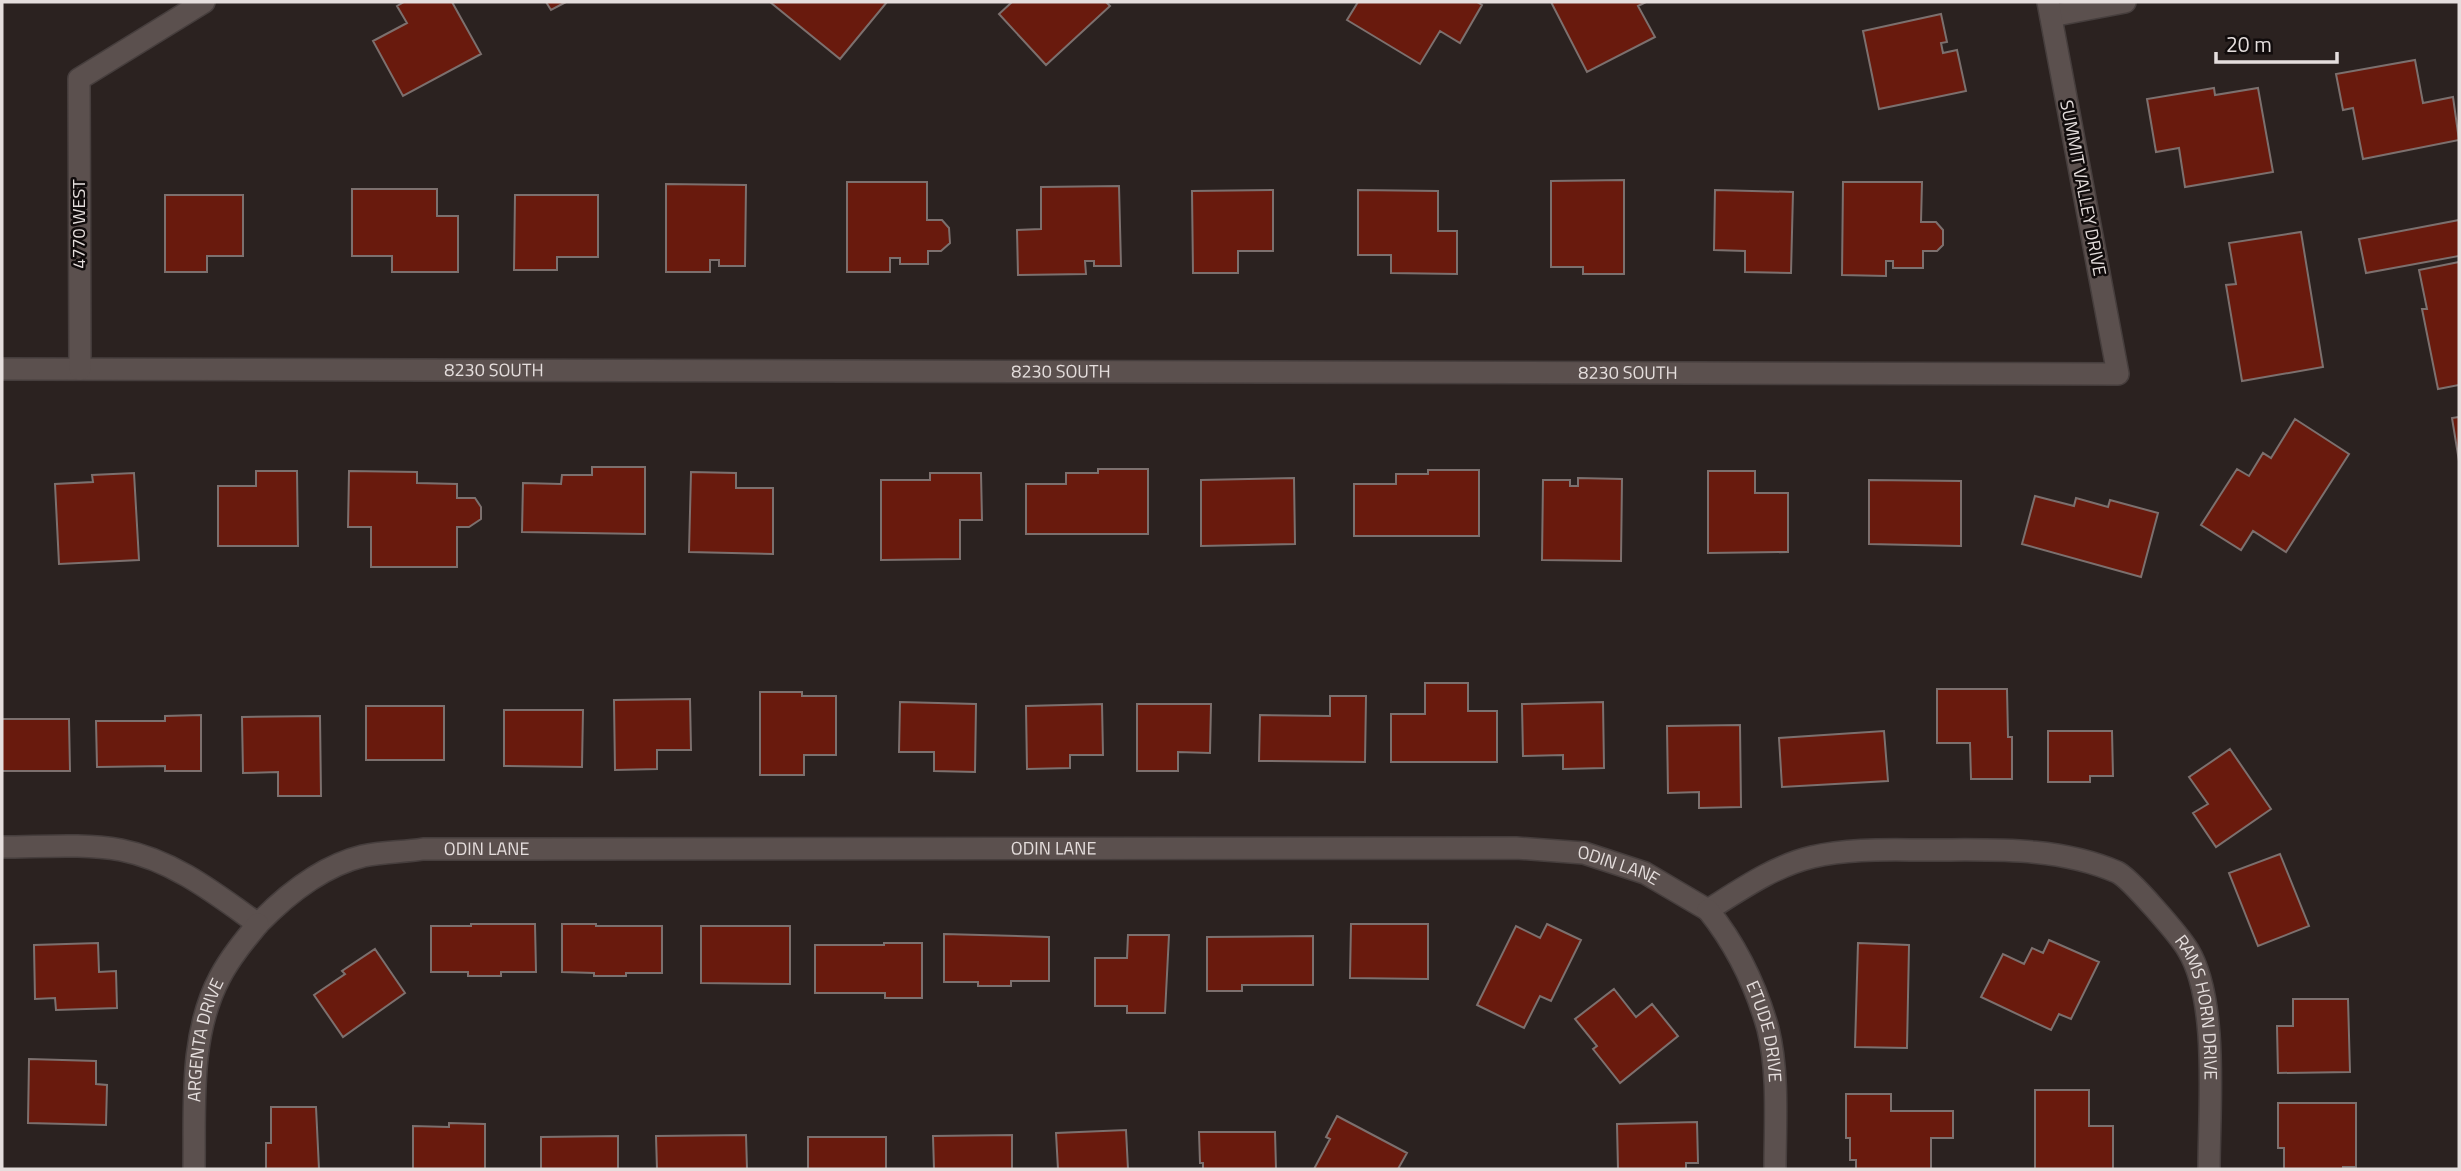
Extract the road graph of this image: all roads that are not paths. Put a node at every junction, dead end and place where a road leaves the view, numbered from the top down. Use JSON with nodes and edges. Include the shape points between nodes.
{"nodes":[{"id":1,"x":204,"y":2,"type":"edge"},
{"id":2,"x":2125,"y":2,"type":"edge"},
{"id":3,"x":2050,"y":9,"type":"edge"},
{"id":4,"x":2,"y":369,"type":"edge"},
{"id":5,"x":80,"y":369,"type":"junction"},
{"id":6,"x":2118,"y":374,"type":"joint"},
{"id":7,"x":2,"y":847,"type":"edge"},
{"id":8,"x":1708,"y":910,"type":"junction"},
{"id":9,"x":258,"y":924,"type":"junction"},
{"id":10,"x":194,"y":1169,"type":"edge"},
{"id":11,"x":1775,"y":1169,"type":"edge"},
{"id":12,"x":2210,"y":1169,"type":"edge"}],
"edges":[{"from":1,"to":5,"type":"street","name":"4770 WEST","via":[[79,79]]},
{"from":2,"to":3,"type":"street"},
{"from":3,"to":6,"type":"street","name":"SUMMIT VALLEY DRIVE"},
{"from":4,"to":5,"type":"street","name":"8230 SOUTH"},
{"from":5,"to":6,"type":"street","name":"8230 SOUTH"},
{"from":7,"to":9,"type":"street","via":[[121,850],[161,862],[199,882]]},
{"from":8,"to":9,"type":"street","name":"ODIN LANE","via":[[1645,873],[1584,853],[1516,848],[423,849],[363,856],[333,867],[290,893]]},
{"from":8,"to":11,"type":"street","name":"ETUDE DRIVE","via":[[1744,964],[1768,1030],[1775,1092]]},
{"from":8,"to":12,"type":"street","name":"RAMS HORN DRIVE","via":[[1757,879],[1811,858],[1863,850],[2027,850],[2119,872],[2188,950],[2204,986]]},
{"from":9,"to":10,"type":"street","name":"ARGENTA DRIVE","via":[[230,959],[204,1018],[195,1077]]}]}
